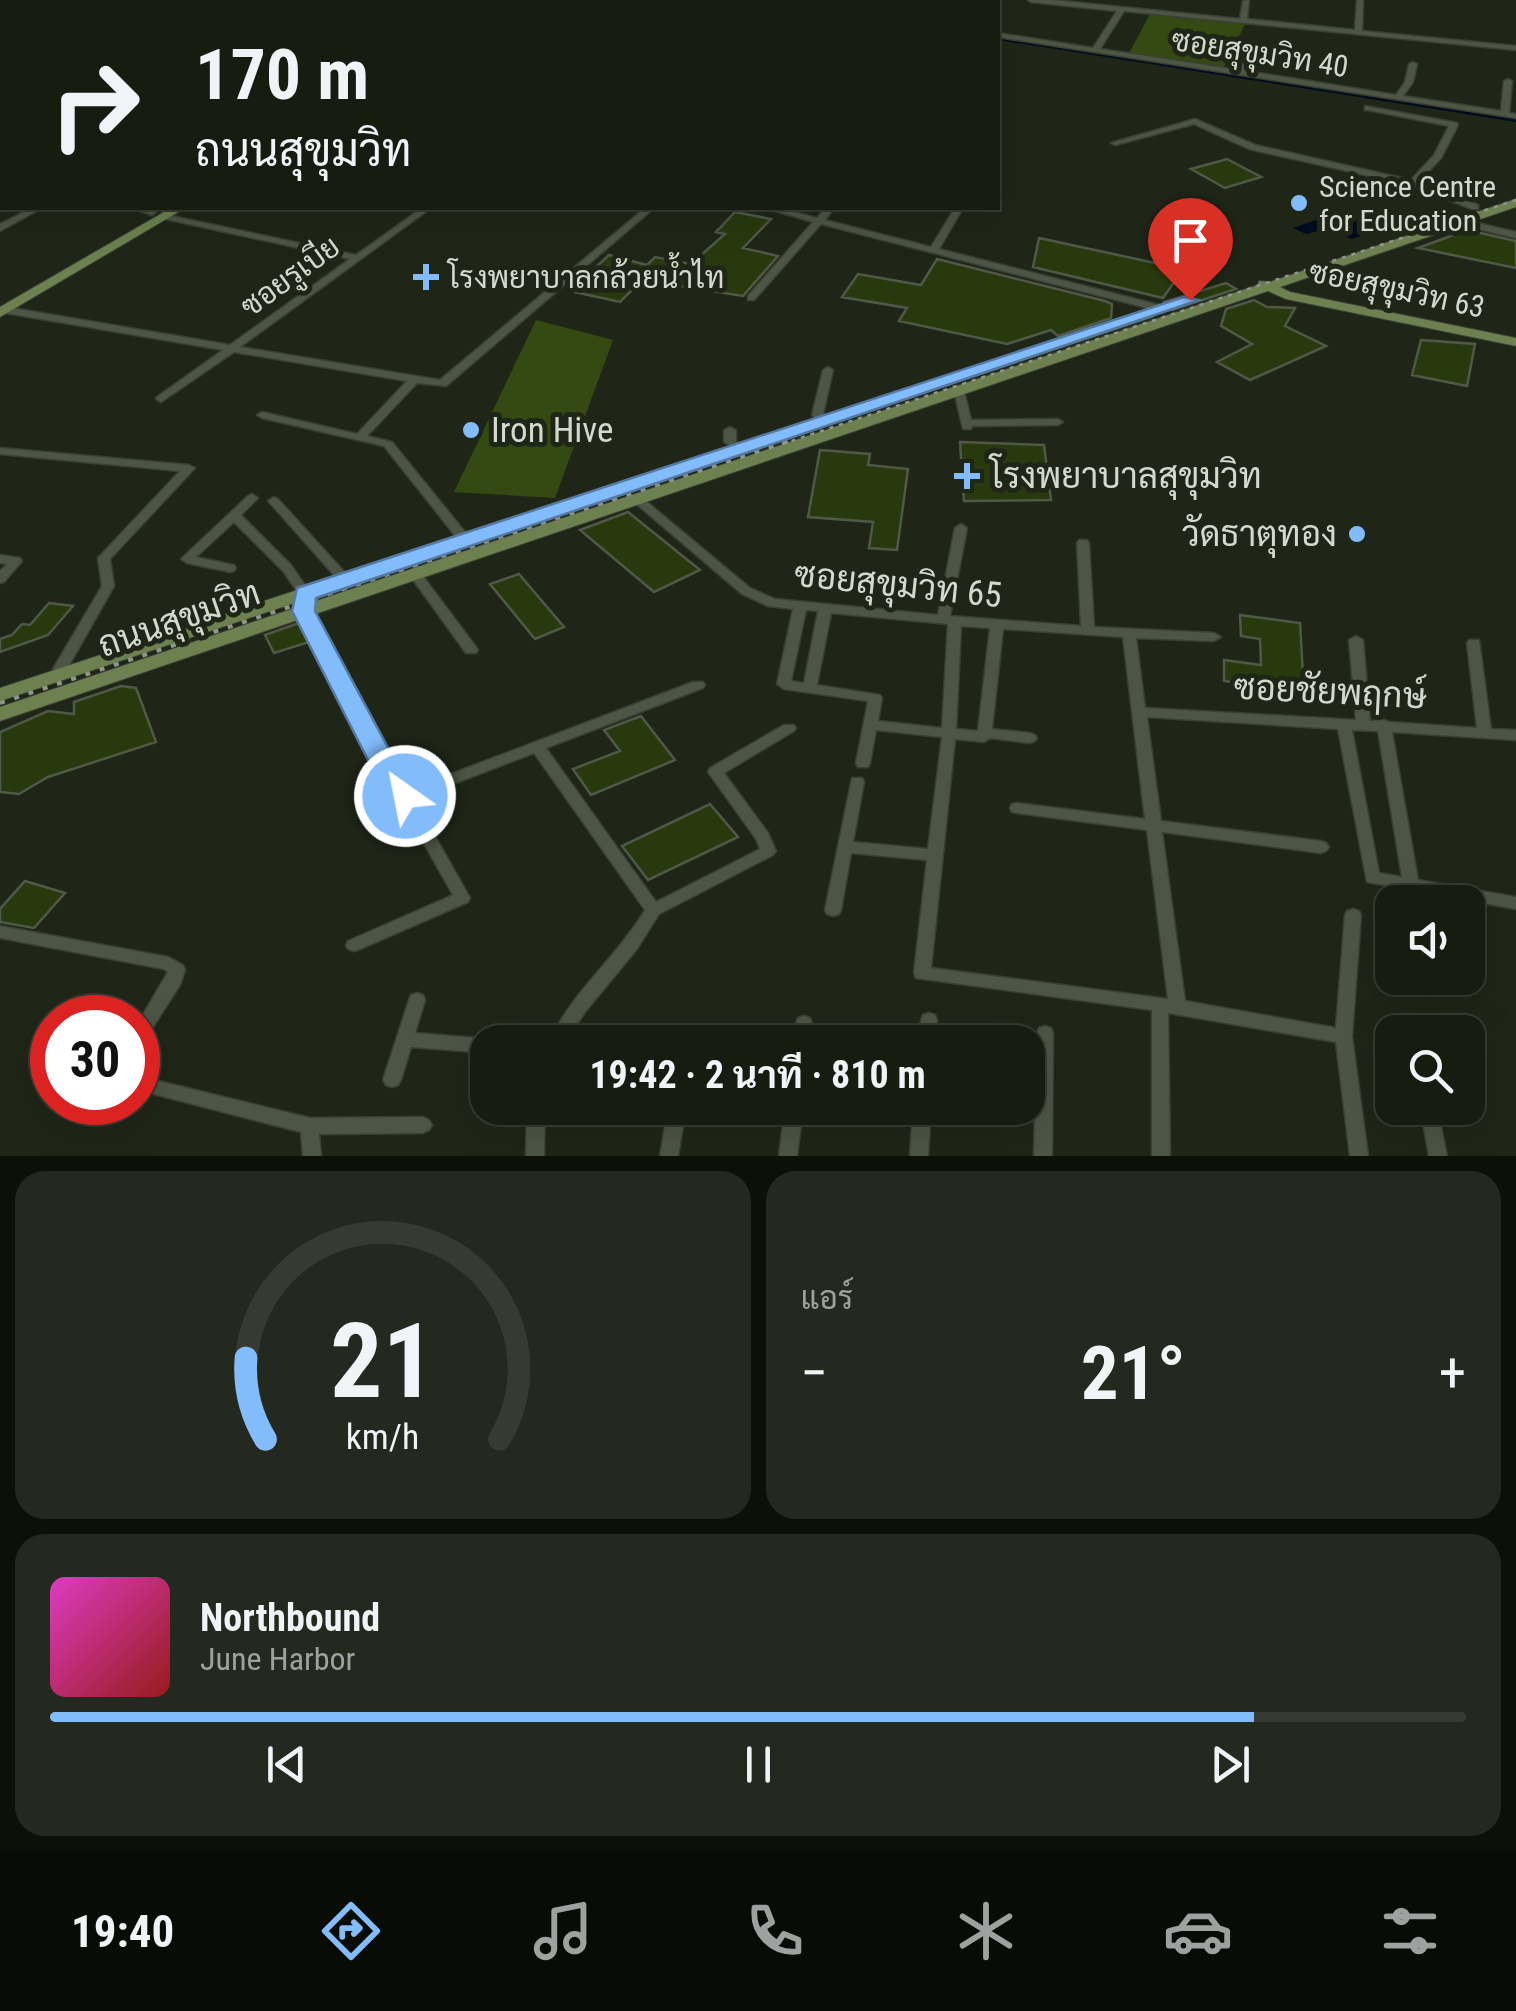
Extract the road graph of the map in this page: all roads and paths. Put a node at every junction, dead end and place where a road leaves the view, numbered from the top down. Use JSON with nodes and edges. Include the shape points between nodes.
{"nodes":[{"id":1,"x":1030,"y":0,"type":"edge"},
{"id":2,"x":1163,"y":0,"type":"edge"},
{"id":3,"x":1246,"y":0,"type":"edge"},
{"id":4,"x":1360,"y":0,"type":"edge"},
{"id":5,"x":1122,"y":9,"type":"junction"},
{"id":6,"x":1158,"y":12,"type":"junction"},
{"id":7,"x":1243,"y":21,"type":"junction"},
{"id":8,"x":1358,"y":32,"type":"junction"},
{"id":9,"x":1000,"y":35,"type":"edge"},
{"id":10,"x":1516,"y":48,"type":"edge"},
{"id":11,"x":1253,"y":49,"type":"dead end"},
{"id":12,"x":1095,"y":50,"type":"junction"},
{"id":13,"x":1413,"y":64,"type":"dead end"},
{"id":14,"x":1241,"y":73,"type":"junction"},
{"id":15,"x":1508,"y":81,"type":"dead end"},
{"id":16,"x":1398,"y":98,"type":"junction"},
{"id":17,"x":1368,"y":108,"type":"dead end"},
{"id":18,"x":1505,"y":114,"type":"junction"},
{"id":19,"x":1516,"y":116,"type":"edge"},
{"id":20,"x":1114,"y":143,"type":"dead end"},
{"id":21,"x":1414,"y":183,"type":"junction"},
{"id":22,"x":1516,"y":194,"type":"edge"},
{"id":23,"x":1516,"y":203,"type":"edge"},
{"id":24,"x":1475,"y":207,"type":"junction"},
{"id":25,"x":34,"y":210,"type":"edge"},
{"id":26,"x":424,"y":210,"type":"edge"},
{"id":27,"x":648,"y":210,"type":"edge"},
{"id":28,"x":777,"y":210,"type":"edge"},
{"id":29,"x":828,"y":210,"type":"edge"},
{"id":30,"x":959,"y":210,"type":"edge"},
{"id":31,"x":159,"y":212,"type":"edge"},
{"id":32,"x":1454,"y":219,"type":"junction"},
{"id":33,"x":819,"y":220,"type":"junction"},
{"id":34,"x":0,"y":228,"type":"edge"},
{"id":35,"x":1516,"y":235,"type":"edge"},
{"id":36,"x":934,"y":250,"type":"junction"},
{"id":37,"x":357,"y":258,"type":"junction"},
{"id":38,"x":1262,"y":283,"type":"junction"},
{"id":39,"x":751,"y":298,"type":"dead end"},
{"id":40,"x":2,"y":308,"type":"edge"},
{"id":41,"x":1170,"y":314,"type":"junction"},
{"id":42,"x":1516,"y":342,"type":"edge"},
{"id":43,"x":232,"y":349,"type":"junction"},
{"id":44,"x":828,"y":370,"type":"dead end"},
{"id":45,"x":414,"y":380,"type":"junction"},
{"id":46,"x":959,"y":391,"type":"junction"},
{"id":47,"x":162,"y":399,"type":"dead end"},
{"id":48,"x":882,"y":410,"type":"junction"},
{"id":49,"x":262,"y":415,"type":"dead end"},
{"id":50,"x":824,"y":421,"type":"junction"},
{"id":51,"x":1058,"y":422,"type":"dead end"},
{"id":52,"x":361,"y":436,"type":"junction"},
{"id":53,"x":0,"y":451,"type":"edge"},
{"id":54,"x":252,"y":498,"type":"dead end"},
{"id":55,"x":637,"y":500,"type":"junction"},
{"id":56,"x":274,"y":502,"type":"dead end"},
{"id":57,"x":234,"y":515,"type":"junction"},
{"id":58,"x":961,"y":528,"type":"dead end"},
{"id":59,"x":466,"y":540,"type":"junction"},
{"id":60,"x":1083,"y":543,"type":"dead end"},
{"id":61,"x":0,"y":559,"type":"edge"},
{"id":62,"x":230,"y":568,"type":"dead end"},
{"id":63,"x":415,"y":574,"type":"junction"},
{"id":64,"x":0,"y":579,"type":"edge"},
{"id":65,"x":346,"y":580,"type":"junction"},
{"id":66,"x":304,"y":602,"type":"junction"},
{"id":67,"x":800,"y":606,"type":"junction"},
{"id":68,"x":825,"y":608,"type":"junction"},
{"id":69,"x":949,"y":620,"type":"junction"},
{"id":70,"x":997,"y":625,"type":"junction"},
{"id":71,"x":1088,"y":631,"type":"junction"},
{"id":72,"x":1129,"y":633,"type":"junction"},
{"id":73,"x":1214,"y":637,"type":"dead end"},
{"id":74,"x":1356,"y":640,"type":"dead end"},
{"id":75,"x":1474,"y":642,"type":"dead end"},
{"id":76,"x":471,"y":650,"type":"dead end"},
{"id":77,"x":62,"y":674,"type":"junction"},
{"id":78,"x":698,"y":685,"type":"dead end"},
{"id":79,"x":810,"y":688,"type":"junction"},
{"id":80,"x":0,"y":695,"type":"edge"},
{"id":81,"x":1141,"y":712,"type":"junction"},
{"id":82,"x":0,"y":714,"type":"edge"},
{"id":83,"x":1344,"y":723,"type":"junction"},
{"id":84,"x":1363,"y":724,"type":"junction"},
{"id":85,"x":1384,"y":725,"type":"junction"},
{"id":86,"x":870,"y":726,"type":"junction"},
{"id":87,"x":789,"y":728,"type":"dead end"},
{"id":88,"x":1484,"y":732,"type":"junction"},
{"id":89,"x":988,"y":733,"type":"junction"},
{"id":90,"x":948,"y":734,"type":"junction"},
{"id":91,"x":1516,"y":735,"type":"edge"},
{"id":92,"x":1030,"y":738,"type":"dead end"},
{"id":93,"x":536,"y":746,"type":"junction"},
{"id":94,"x":863,"y":763,"type":"dead end"},
{"id":95,"x":857,"y":782,"type":"dead end"},
{"id":96,"x":405,"y":796,"type":"junction"},
{"id":97,"x":1017,"y":808,"type":"dead end"},
{"id":98,"x":1157,"y":825,"type":"junction"},
{"id":99,"x":844,"y":847,"type":"junction"},
{"id":100,"x":1320,"y":848,"type":"dead end"},
{"id":101,"x":933,"y":855,"type":"junction"},
{"id":102,"x":1411,"y":884,"type":"junction"},
{"id":103,"x":1516,"y":902,"type":"edge"},
{"id":104,"x":653,"y":910,"type":"junction"},
{"id":105,"x":832,"y":910,"type":"dead end"},
{"id":106,"x":1353,"y":915,"type":"dead end"},
{"id":107,"x":0,"y":932,"type":"edge"},
{"id":108,"x":354,"y":945,"type":"dead end"},
{"id":109,"x":416,"y":1000,"type":"dead end"},
{"id":110,"x":160,"y":1002,"type":"edge"},
{"id":111,"x":1168,"y":1005,"type":"junction"},
{"id":112,"x":928,"y":1020,"type":"dead end"},
{"id":113,"x":569,"y":1025,"type":"edge"},
{"id":114,"x":928,"y":1025,"type":"edge"},
{"id":115,"x":1344,"y":1036,"type":"junction"},
{"id":116,"x":405,"y":1040,"type":"junction"},
{"id":117,"x":470,"y":1045,"type":"edge"},
{"id":118,"x":392,"y":1080,"type":"dead end"},
{"id":119,"x":160,"y":1088,"type":"edge"},
{"id":120,"x":422,"y":1125,"type":"dead end"},
{"id":121,"x":536,"y":1125,"type":"edge"},
{"id":122,"x":675,"y":1125,"type":"edge"},
{"id":123,"x":792,"y":1125,"type":"edge"},
{"id":124,"x":921,"y":1125,"type":"edge"},
{"id":125,"x":1043,"y":1125,"type":"edge"},
{"id":126,"x":1432,"y":1125,"type":"edge"},
{"id":127,"x":310,"y":1126,"type":"junction"},
{"id":128,"x":312,"y":1156,"type":"edge"},
{"id":129,"x":536,"y":1156,"type":"edge"},
{"id":130,"x":669,"y":1156,"type":"edge"},
{"id":131,"x":788,"y":1156,"type":"edge"},
{"id":132,"x":919,"y":1156,"type":"edge"},
{"id":133,"x":1043,"y":1156,"type":"edge"},
{"id":134,"x":1162,"y":1156,"type":"edge"},
{"id":135,"x":1360,"y":1156,"type":"edge"},
{"id":136,"x":1438,"y":1156,"type":"edge"}],
"edges":[{"from":1,"to":5,"type":"street"},
{"from":2,"to":6,"type":"street"},
{"from":3,"to":7,"type":"street"},
{"from":4,"to":8,"type":"street"},
{"from":5,"to":6,"type":"street"},
{"from":5,"to":12,"type":"street"},
{"from":6,"to":7,"type":"street"},
{"from":7,"to":8,"type":"street"},
{"from":8,"to":10,"type":"street"},
{"from":9,"to":12,"type":"street","name":"ซอยสุขุมวิท 40"},
{"from":11,"to":14,"type":"street"},
{"from":12,"to":14,"type":"street","name":"ซอยสุขุมวิท 40"},
{"from":13,"to":16,"type":"street"},
{"from":14,"to":16,"type":"street","name":"ซอยสุขุมวิท 40"},
{"from":15,"to":18,"type":"street"},
{"from":16,"to":18,"type":"street","name":"ซอยสุขุมวิท 40"},
{"from":17,"to":21,"type":"street","via":[[1454,126]]},
{"from":18,"to":19,"type":"street","name":"ซอยสุขุมวิท 40"},
{"from":20,"to":21,"type":"street","via":[[1196,120],[1252,147]]},
{"from":21,"to":24,"type":"street"},
{"from":22,"to":24,"type":"main road","name":"ถนนสุขุมวิท"},
{"from":23,"to":32,"type":"main road","name":"ถนนสุขุมวิท"},
{"from":24,"to":32,"type":"main road","name":"ถนนสุขุมวิท"},
{"from":25,"to":34,"type":"street"},
{"from":26,"to":37,"type":"street","name":"ซอยรูเบีย"},
{"from":27,"to":45,"type":"street","via":[[446,382]]},
{"from":28,"to":33,"type":"street"},
{"from":29,"to":33,"type":"street"},
{"from":30,"to":36,"type":"street"},
{"from":31,"to":37,"type":"street"},
{"from":31,"to":40,"type":"main road"},
{"from":32,"to":35,"type":"street"},
{"from":32,"to":38,"type":"main road","name":"ถนนสุขุมวิท"},
{"from":33,"to":36,"type":"street"},
{"from":33,"to":39,"type":"street"},
{"from":36,"to":41,"type":"street"},
{"from":37,"to":43,"type":"street","name":"ซอยรูเบีย"},
{"from":38,"to":41,"type":"main road","name":"ถนนสุขุมวิท"},
{"from":38,"to":42,"type":"main road","name":"ซอยสุขุมวิท 63","via":[[1286,295]]},
{"from":40,"to":43,"type":"street"},
{"from":41,"to":46,"type":"main road","name":"ถนนสุขุมวิท"},
{"from":41,"to":48,"type":"main road","name":"ถนนสุขุมวิท"},
{"from":43,"to":45,"type":"street"},
{"from":43,"to":47,"type":"street","name":"ซอยรูเบีย"},
{"from":44,"to":50,"type":"street","via":[[816,414]]},
{"from":45,"to":52,"type":"street"},
{"from":46,"to":48,"type":"main road","name":"ถนนสุขุมวิท"},
{"from":46,"to":51,"type":"street","via":[[967,426]]},
{"from":48,"to":50,"type":"main road","name":"ถนนสุขุมวิท"},
{"from":48,"to":55,"type":"main road","name":"ถนนสุขุมวิท"},
{"from":49,"to":52,"type":"street"},
{"from":50,"to":59,"type":"main road","name":"ถนนสุขุมวิท"},
{"from":52,"to":59,"type":"street","via":[[388,444]]},
{"from":53,"to":77,"type":"street","via":[[189,468],[104,558],[108,586]]},
{"from":54,"to":57,"type":"street"},
{"from":55,"to":63,"type":"main road","name":"ถนนสุขุมวิท"},
{"from":55,"to":67,"type":"street","name":"ซอยสุขุมวิท 65","via":[[746,592]]},
{"from":56,"to":65,"type":"street"},
{"from":57,"to":62,"type":"street","via":[[187,559]]},
{"from":57,"to":66,"type":"street","via":[[288,568]]},
{"from":58,"to":69,"type":"street"},
{"from":59,"to":65,"type":"main road","name":"ถนนสุขุมวิท"},
{"from":60,"to":71,"type":"street"},
{"from":61,"to":64,"type":"street","via":[[16,560]]},
{"from":63,"to":66,"type":"main road","name":"ถนนสุขุมวิท"},
{"from":63,"to":76,"type":"street"},
{"from":65,"to":66,"type":"main road","name":"ถนนสุขุมวิท"},
{"from":66,"to":77,"type":"main road","name":"ถนนสุขุมวิท"},
{"from":66,"to":82,"type":"main road","name":"ถนนสุขุมวิท"},
{"from":66,"to":96,"type":"street"},
{"from":67,"to":68,"type":"street","name":"ซอยสุขุมวิท 65"},
{"from":67,"to":79,"type":"street","via":[[784,682]]},
{"from":68,"to":69,"type":"street","name":"ซอยสุขุมวิท 65"},
{"from":68,"to":79,"type":"street"},
{"from":69,"to":70,"type":"street","name":"ซอยสุขุมวิท 65"},
{"from":69,"to":90,"type":"street"},
{"from":70,"to":71,"type":"street","name":"ซอยสุขุมวิท 65"},
{"from":70,"to":89,"type":"street"},
{"from":71,"to":72,"type":"street","name":"ซอยสุขุมวิท 65"},
{"from":72,"to":73,"type":"street","name":"ซอยสุขุมวิท 65"},
{"from":72,"to":81,"type":"street"},
{"from":74,"to":84,"type":"street"},
{"from":75,"to":88,"type":"street"},
{"from":77,"to":80,"type":"main road","name":"ถนนสุขุมวิท"},
{"from":78,"to":93,"type":"street"},
{"from":79,"to":86,"type":"street","via":[[872,696]]},
{"from":81,"to":83,"type":"street","name":"ซอยชัยพฤกษ์"},
{"from":81,"to":98,"type":"street"},
{"from":83,"to":84,"type":"street","name":"ซอยชัยพฤกษ์"},
{"from":83,"to":102,"type":"street","via":[[1372,878]]},
{"from":84,"to":85,"type":"street","name":"ซอยชัยพฤกษ์"},
{"from":85,"to":88,"type":"street","name":"ซอยชัยพฤกษ์"},
{"from":85,"to":102,"type":"street"},
{"from":86,"to":90,"type":"street"},
{"from":86,"to":94,"type":"street"},
{"from":87,"to":104,"type":"street","via":[[715,772],[769,847],[763,856],[737,876]]},
{"from":88,"to":91,"type":"street","name":"ซอยชัยพฤกษ์"},
{"from":89,"to":90,"type":"street"},
{"from":89,"to":92,"type":"street"},
{"from":90,"to":101,"type":"street"},
{"from":93,"to":96,"type":"street"},
{"from":93,"to":104,"type":"street"},
{"from":95,"to":99,"type":"street"},
{"from":96,"to":108,"type":"street","via":[[462,898]]},
{"from":97,"to":98,"type":"street"},
{"from":98,"to":100,"type":"street"},
{"from":98,"to":111,"type":"street"},
{"from":99,"to":101,"type":"street"},
{"from":99,"to":105,"type":"street"},
{"from":101,"to":111,"type":"street","via":[[922,973]]},
{"from":102,"to":103,"type":"street"},
{"from":104,"to":113,"type":"street"},
{"from":106,"to":115,"type":"street"},
{"from":107,"to":110,"type":"street","via":[[168,963],[177,970]]},
{"from":109,"to":116,"type":"street"},
{"from":111,"to":115,"type":"street"},
{"from":111,"to":134,"type":"street"},
{"from":112,"to":114,"type":"street"},
{"from":115,"to":135,"type":"street"},
{"from":116,"to":117,"type":"street"},
{"from":116,"to":118,"type":"street"},
{"from":119,"to":127,"type":"street"},
{"from":120,"to":127,"type":"street"},
{"from":121,"to":129,"type":"street"},
{"from":122,"to":130,"type":"street"},
{"from":123,"to":131,"type":"street"},
{"from":124,"to":132,"type":"street"},
{"from":125,"to":133,"type":"street"},
{"from":126,"to":136,"type":"street"},
{"from":127,"to":128,"type":"street"}]}
